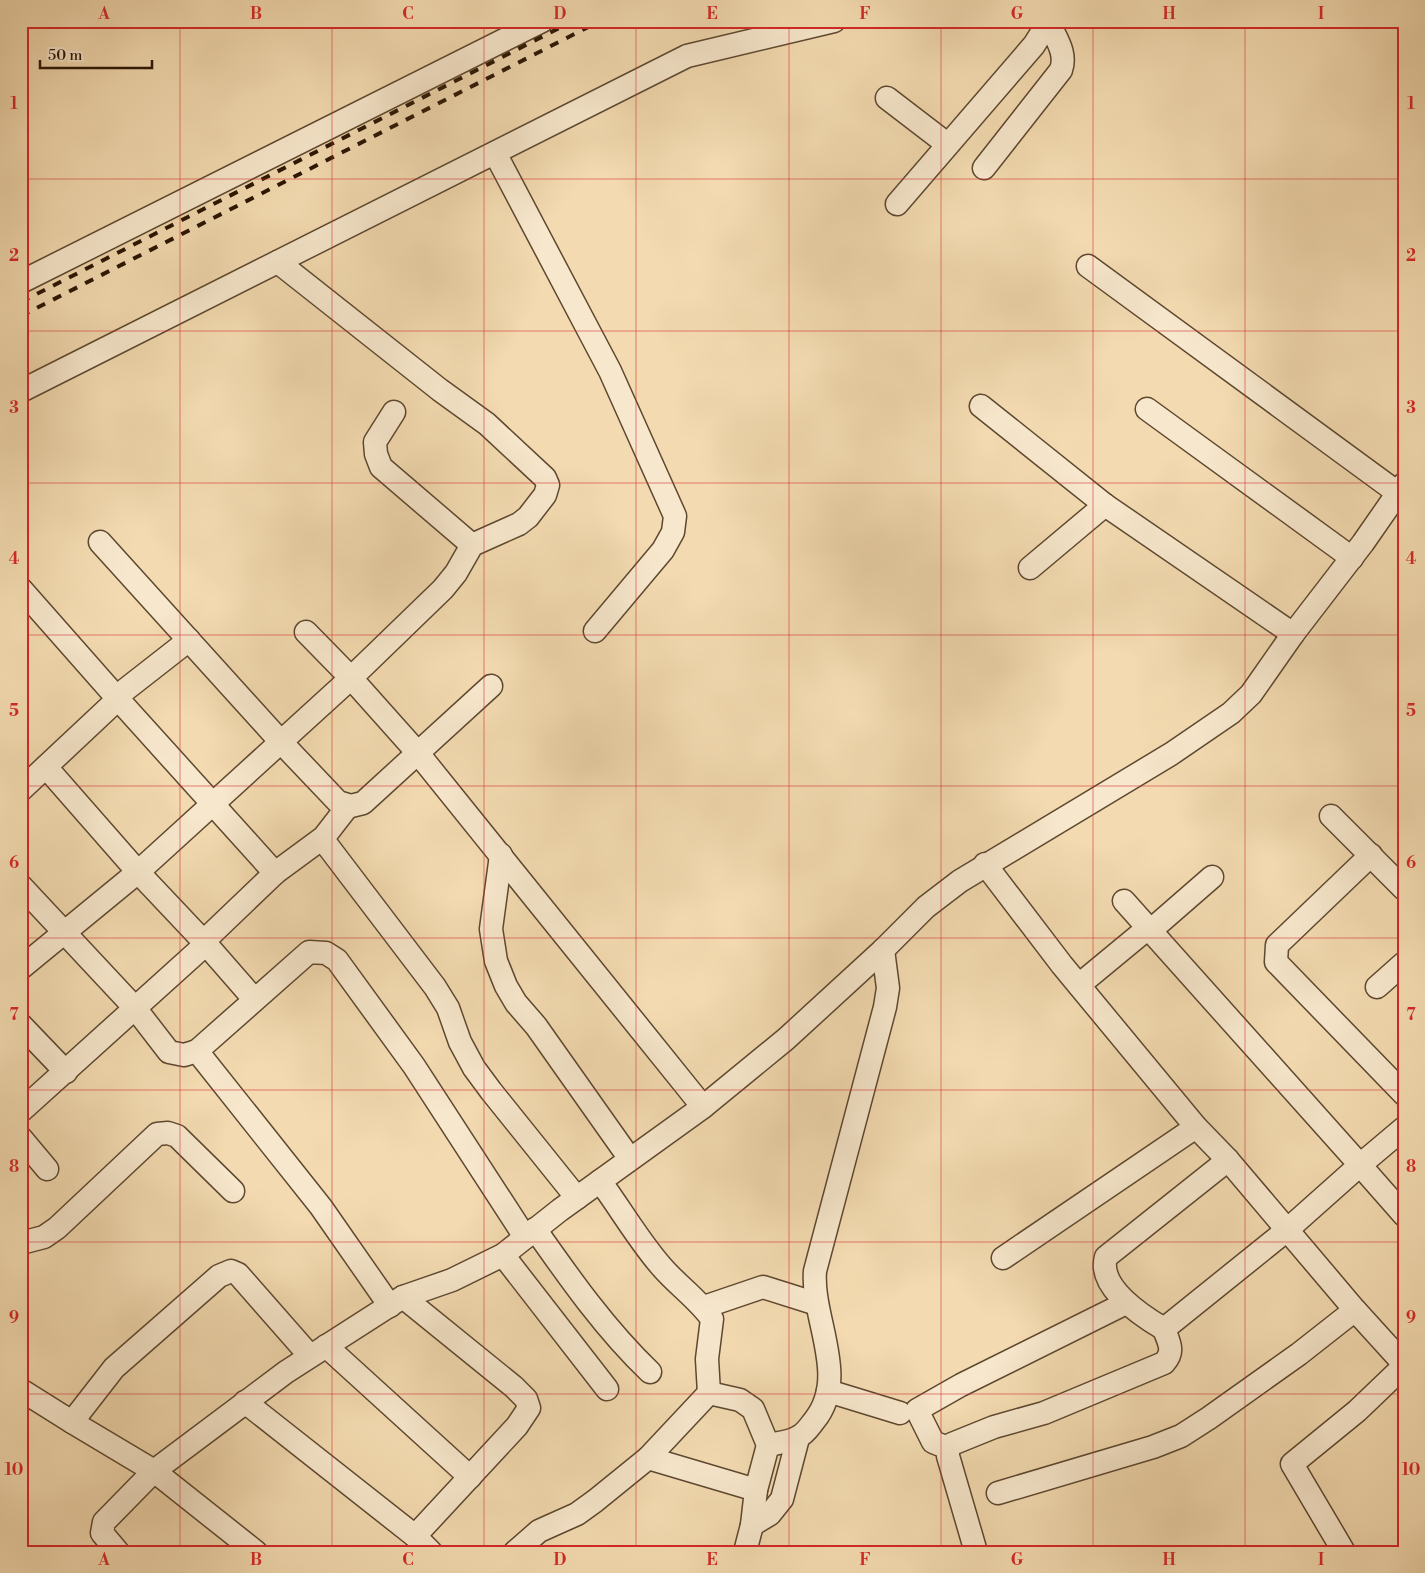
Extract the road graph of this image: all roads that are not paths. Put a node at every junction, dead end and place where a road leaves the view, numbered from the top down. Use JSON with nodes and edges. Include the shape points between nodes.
{"nodes":[{"id":1,"x":542,"y":21,"type":"edge"},
{"id":2,"x":834,"y":21,"type":"edge"},
{"id":3,"x":1049,"y":22,"type":"edge"},
{"id":4,"x":887,"y":98,"type":"dead end"},
{"id":5,"x":947,"y":144,"type":"junction"},
{"id":6,"x":495,"y":153,"type":"junction"},
{"id":7,"x":984,"y":168,"type":"dead end"},
{"id":8,"x":897,"y":204,"type":"dead end"},
{"id":9,"x":278,"y":262,"type":"junction"},
{"id":10,"x":1088,"y":266,"type":"dead end"},
{"id":11,"x":21,"y":282,"type":"edge"},
{"id":12,"x":21,"y":391,"type":"edge"},
{"id":13,"x":982,"y":406,"type":"dead end"},
{"id":14,"x":1147,"y":409,"type":"dead end"},
{"id":15,"x":394,"y":412,"type":"dead end"},
{"id":16,"x":1401,"y":489,"type":"edge"},
{"id":17,"x":1105,"y":505,"type":"junction"},
{"id":18,"x":100,"y":542,"type":"dead end"},
{"id":19,"x":472,"y":545,"type":"junction"},
{"id":20,"x":1352,"y":558,"type":"junction"},
{"id":21,"x":1030,"y":568,"type":"dead end"},
{"id":22,"x":21,"y":589,"type":"edge"},
{"id":23,"x":595,"y":631,"type":"dead end"},
{"id":24,"x":306,"y":632,"type":"dead end"},
{"id":25,"x":1293,"y":634,"type":"junction"},
{"id":26,"x":189,"y":640,"type":"junction"},
{"id":27,"x":351,"y":678,"type":"junction"},
{"id":28,"x":491,"y":686,"type":"dead end"},
{"id":29,"x":118,"y":699,"type":"junction"},
{"id":30,"x":281,"y":742,"type":"junction"},
{"id":31,"x":417,"y":752,"type":"junction"},
{"id":32,"x":46,"y":767,"type":"junction"},
{"id":33,"x":21,"y":790,"type":"edge"},
{"id":34,"x":212,"y":804,"type":"junction"},
{"id":35,"x":348,"y":806,"type":"junction"},
{"id":36,"x":1332,"y":816,"type":"dead end"},
{"id":37,"x":327,"y":846,"type":"dead end"},
{"id":38,"x":501,"y":855,"type":"junction"},
{"id":39,"x":1371,"y":855,"type":"junction"},
{"id":40,"x":985,"y":864,"type":"junction"},
{"id":41,"x":138,"y":872,"type":"junction"},
{"id":42,"x":275,"y":873,"type":"junction"},
{"id":43,"x":1212,"y":878,"type":"dead end"},
{"id":44,"x":21,"y":886,"type":"edge"},
{"id":45,"x":1404,"y":889,"type":"edge"},
{"id":46,"x":1124,"y":901,"type":"dead end"},
{"id":47,"x":1149,"y":929,"type":"junction"},
{"id":48,"x":64,"y":932,"type":"junction"},
{"id":49,"x":205,"y":942,"type":"junction"},
{"id":50,"x":883,"y":950,"type":"junction"},
{"id":51,"x":1404,"y":963,"type":"edge"},
{"id":52,"x":21,"y":968,"type":"edge"},
{"id":53,"x":1079,"y":985,"type":"junction"},
{"id":54,"x":1377,"y":987,"type":"dead end"},
{"id":55,"x":254,"y":999,"type":"junction"},
{"id":56,"x":134,"y":1008,"type":"junction"},
{"id":57,"x":21,"y":1025,"type":"edge"},
{"id":58,"x":197,"y":1051,"type":"junction"},
{"id":59,"x":66,"y":1072,"type":"junction"},
{"id":60,"x":1404,"y":1094,"type":"edge"},
{"id":61,"x":703,"y":1107,"type":"junction"},
{"id":62,"x":21,"y":1111,"type":"edge"},
{"id":63,"x":1196,"y":1127,"type":"junction"},
{"id":64,"x":1404,"y":1128,"type":"edge"},
{"id":65,"x":21,"y":1138,"type":"edge"},
{"id":66,"x":630,"y":1160,"type":"junction"},
{"id":67,"x":1228,"y":1160,"type":"junction"},
{"id":68,"x":1360,"y":1165,"type":"junction"},
{"id":69,"x":47,"y":1168,"type":"dead end"},
{"id":70,"x":600,"y":1181,"type":"junction"},
{"id":71,"x":233,"y":1191,"type":"dead end"},
{"id":72,"x":577,"y":1198,"type":"junction"},
{"id":73,"x":1404,"y":1215,"type":"edge"},
{"id":74,"x":1287,"y":1230,"type":"junction"},
{"id":75,"x":530,"y":1233,"type":"junction"},
{"id":76,"x":21,"y":1243,"type":"edge"},
{"id":77,"x":503,"y":1255,"type":"junction"},
{"id":78,"x":1003,"y":1258,"type":"dead end"},
{"id":79,"x":396,"y":1301,"type":"junction"},
{"id":80,"x":1126,"y":1303,"type":"junction"},
{"id":81,"x":817,"y":1304,"type":"junction"},
{"id":82,"x":704,"y":1307,"type":"junction"},
{"id":83,"x":1355,"y":1310,"type":"junction"},
{"id":84,"x":1164,"y":1329,"type":"junction"},
{"id":85,"x":318,"y":1351,"type":"junction"},
{"id":86,"x":1404,"y":1365,"type":"edge"},
{"id":87,"x":650,"y":1372,"type":"dead end"},
{"id":88,"x":607,"y":1389,"type":"dead end"},
{"id":89,"x":21,"y":1390,"type":"edge"},
{"id":90,"x":828,"y":1391,"type":"junction"},
{"id":91,"x":709,"y":1393,"type":"junction"},
{"id":92,"x":246,"y":1402,"type":"junction"},
{"id":93,"x":900,"y":1413,"type":"dead end"},
{"id":94,"x":72,"y":1422,"type":"junction"},
{"id":95,"x":798,"y":1438,"type":"junction"},
{"id":96,"x":768,"y":1445,"type":"junction"},
{"id":97,"x":948,"y":1448,"type":"junction"},
{"id":98,"x":648,"y":1458,"type":"junction"},
{"id":99,"x":154,"y":1472,"type":"junction"},
{"id":100,"x":470,"y":1477,"type":"junction"},
{"id":101,"x":756,"y":1490,"type":"junction"},
{"id":102,"x":998,"y":1493,"type":"dead end"},
{"id":103,"x":752,"y":1525,"type":"junction"},
{"id":104,"x":415,"y":1536,"type":"junction"},
{"id":105,"x":118,"y":1552,"type":"edge"},
{"id":106,"x":256,"y":1552,"type":"edge"},
{"id":107,"x":431,"y":1552,"type":"edge"},
{"id":108,"x":516,"y":1552,"type":"edge"},
{"id":109,"x":745,"y":1552,"type":"edge"},
{"id":110,"x":976,"y":1552,"type":"edge"},
{"id":111,"x":1344,"y":1552,"type":"edge"}],
"edges":[{"from":1,"to":11,"type":"street"},
{"from":2,"to":6,"type":"street","via":[[687,56]]},
{"from":3,"to":5,"type":"street","via":[[1034,45]]},
{"from":3,"to":7,"type":"street","via":[[1063,53],[1061,70]]},
{"from":4,"to":5,"type":"street"},
{"from":5,"to":8,"type":"street"},
{"from":6,"to":9,"type":"street"},
{"from":6,"to":23,"type":"street","via":[[610,371],[675,516],[673,532],[663,550]]},
{"from":9,"to":12,"type":"street"},
{"from":9,"to":19,"type":"street","via":[[487,424],[545,478],[548,486],[545,495],[528,517]]},
{"from":10,"to":16,"type":"street"},
{"from":13,"to":17,"type":"street"},
{"from":14,"to":20,"type":"street"},
{"from":15,"to":19,"type":"street","via":[[375,442],[381,466]]},
{"from":16,"to":20,"type":"street"},
{"from":17,"to":21,"type":"street"},
{"from":17,"to":25,"type":"street"},
{"from":18,"to":26,"type":"street"},
{"from":19,"to":27,"type":"street","via":[[444,589]]},
{"from":20,"to":25,"type":"street"},
{"from":22,"to":29,"type":"street"},
{"from":24,"to":27,"type":"street"},
{"from":25,"to":40,"type":"street","via":[[1251,694],[1231,713],[1171,754]]},
{"from":26,"to":29,"type":"street"},
{"from":26,"to":30,"type":"street"},
{"from":27,"to":30,"type":"street"},
{"from":27,"to":31,"type":"street"},
{"from":28,"to":31,"type":"street"},
{"from":29,"to":32,"type":"street"},
{"from":29,"to":34,"type":"street"},
{"from":30,"to":34,"type":"street"},
{"from":30,"to":35,"type":"street","via":[[338,802]]},
{"from":31,"to":35,"type":"street","via":[[363,803]]},
{"from":31,"to":38,"type":"street"},
{"from":32,"to":33,"type":"street"},
{"from":32,"to":41,"type":"street"},
{"from":34,"to":41,"type":"street"},
{"from":34,"to":42,"type":"street"},
{"from":35,"to":42,"type":"street","via":[[324,837]]},
{"from":36,"to":39,"type":"street"},
{"from":37,"to":72,"type":"street","via":[[435,987],[448,1008],[460,1042],[474,1068]]},
{"from":38,"to":61,"type":"street"},
{"from":38,"to":66,"type":"street","via":[[491,929],[496,961],[506,986]]},
{"from":39,"to":45,"type":"street"},
{"from":39,"to":60,"type":"street","via":[[1277,945],[1276,962]]},
{"from":40,"to":50,"type":"street","via":[[926,907]]},
{"from":40,"to":53,"type":"street"},
{"from":41,"to":48,"type":"street"},
{"from":41,"to":49,"type":"street"},
{"from":42,"to":49,"type":"street"},
{"from":43,"to":47,"type":"street"},
{"from":44,"to":48,"type":"street"},
{"from":46,"to":47,"type":"street"},
{"from":47,"to":53,"type":"street"},
{"from":47,"to":68,"type":"street"},
{"from":48,"to":52,"type":"street"},
{"from":48,"to":56,"type":"street"},
{"from":49,"to":55,"type":"street"},
{"from":49,"to":56,"type":"street"},
{"from":50,"to":61,"type":"street","via":[[786,1039]]},
{"from":50,"to":81,"type":"street","via":[[888,988],[815,1271]]},
{"from":51,"to":54,"type":"street"},
{"from":53,"to":63,"type":"street"},
{"from":55,"to":58,"type":"street"},
{"from":55,"to":75,"type":"street","via":[[309,952],[326,953],[337,960]]},
{"from":56,"to":58,"type":"street","via":[[170,1052],[184,1055]]},
{"from":56,"to":59,"type":"street"},
{"from":57,"to":59,"type":"street"},
{"from":58,"to":79,"type":"street"},
{"from":59,"to":62,"type":"street"},
{"from":61,"to":66,"type":"street"},
{"from":63,"to":67,"type":"street"},
{"from":63,"to":78,"type":"street"},
{"from":64,"to":68,"type":"street"},
{"from":65,"to":69,"type":"street"},
{"from":66,"to":70,"type":"street"},
{"from":67,"to":74,"type":"street"},
{"from":67,"to":80,"type":"street","via":[[1106,1257],[1104,1272]]},
{"from":68,"to":73,"type":"street"},
{"from":68,"to":74,"type":"street"},
{"from":70,"to":72,"type":"street"},
{"from":70,"to":82,"type":"street","via":[[661,1266]]},
{"from":71,"to":76,"type":"street","via":[[177,1136],[157,1134],[57,1228],[44,1237]]},
{"from":72,"to":75,"type":"street"},
{"from":74,"to":83,"type":"street"},
{"from":74,"to":84,"type":"street"},
{"from":75,"to":77,"type":"street"},
{"from":75,"to":87,"type":"street"},
{"from":77,"to":79,"type":"street","via":[[452,1280]]},
{"from":77,"to":88,"type":"street"},
{"from":79,"to":85,"type":"street"},
{"from":79,"to":100,"type":"street","via":[[526,1399],[529,1408],[517,1426]]},
{"from":80,"to":84,"type":"street"},
{"from":80,"to":97,"type":"street","via":[[917,1410],[933,1442]]},
{"from":81,"to":82,"type":"street","via":[[763,1287]]},
{"from":81,"to":90,"type":"street","via":[[824,1331]]},
{"from":82,"to":91,"type":"street","via":[[712,1319],[706,1359]]},
{"from":83,"to":86,"type":"street"},
{"from":83,"to":102,"type":"street","via":[[1300,1354],[1181,1436]]},
{"from":84,"to":97,"type":"street","via":[[1171,1352],[1164,1363],[1044,1413],[994,1427]]},
{"from":85,"to":92,"type":"street"},
{"from":85,"to":94,"type":"street","via":[[238,1274],[231,1271],[219,1276],[114,1368]]},
{"from":85,"to":100,"type":"street"},
{"from":86,"to":111,"type":"street","via":[[1357,1411],[1292,1464]]},
{"from":89,"to":94,"type":"street"},
{"from":90,"to":93,"type":"street"},
{"from":90,"to":95,"type":"street","via":[[819,1414]]},
{"from":91,"to":96,"type":"street","via":[[740,1400],[753,1409]]},
{"from":91,"to":98,"type":"street"},
{"from":92,"to":99,"type":"street"},
{"from":92,"to":104,"type":"street"},
{"from":94,"to":99,"type":"street"},
{"from":95,"to":96,"type":"street"},
{"from":95,"to":103,"type":"street","via":[[782,1499],[770,1514]]},
{"from":96,"to":101,"type":"street"},
{"from":97,"to":110,"type":"street"},
{"from":98,"to":101,"type":"street"},
{"from":98,"to":108,"type":"street","via":[[577,1514],[540,1531]]},
{"from":99,"to":105,"type":"street","via":[[104,1522],[102,1532]]},
{"from":99,"to":106,"type":"street"},
{"from":100,"to":104,"type":"street"},
{"from":101,"to":103,"type":"street"},
{"from":103,"to":109,"type":"street"},
{"from":104,"to":107,"type":"street"}]}
